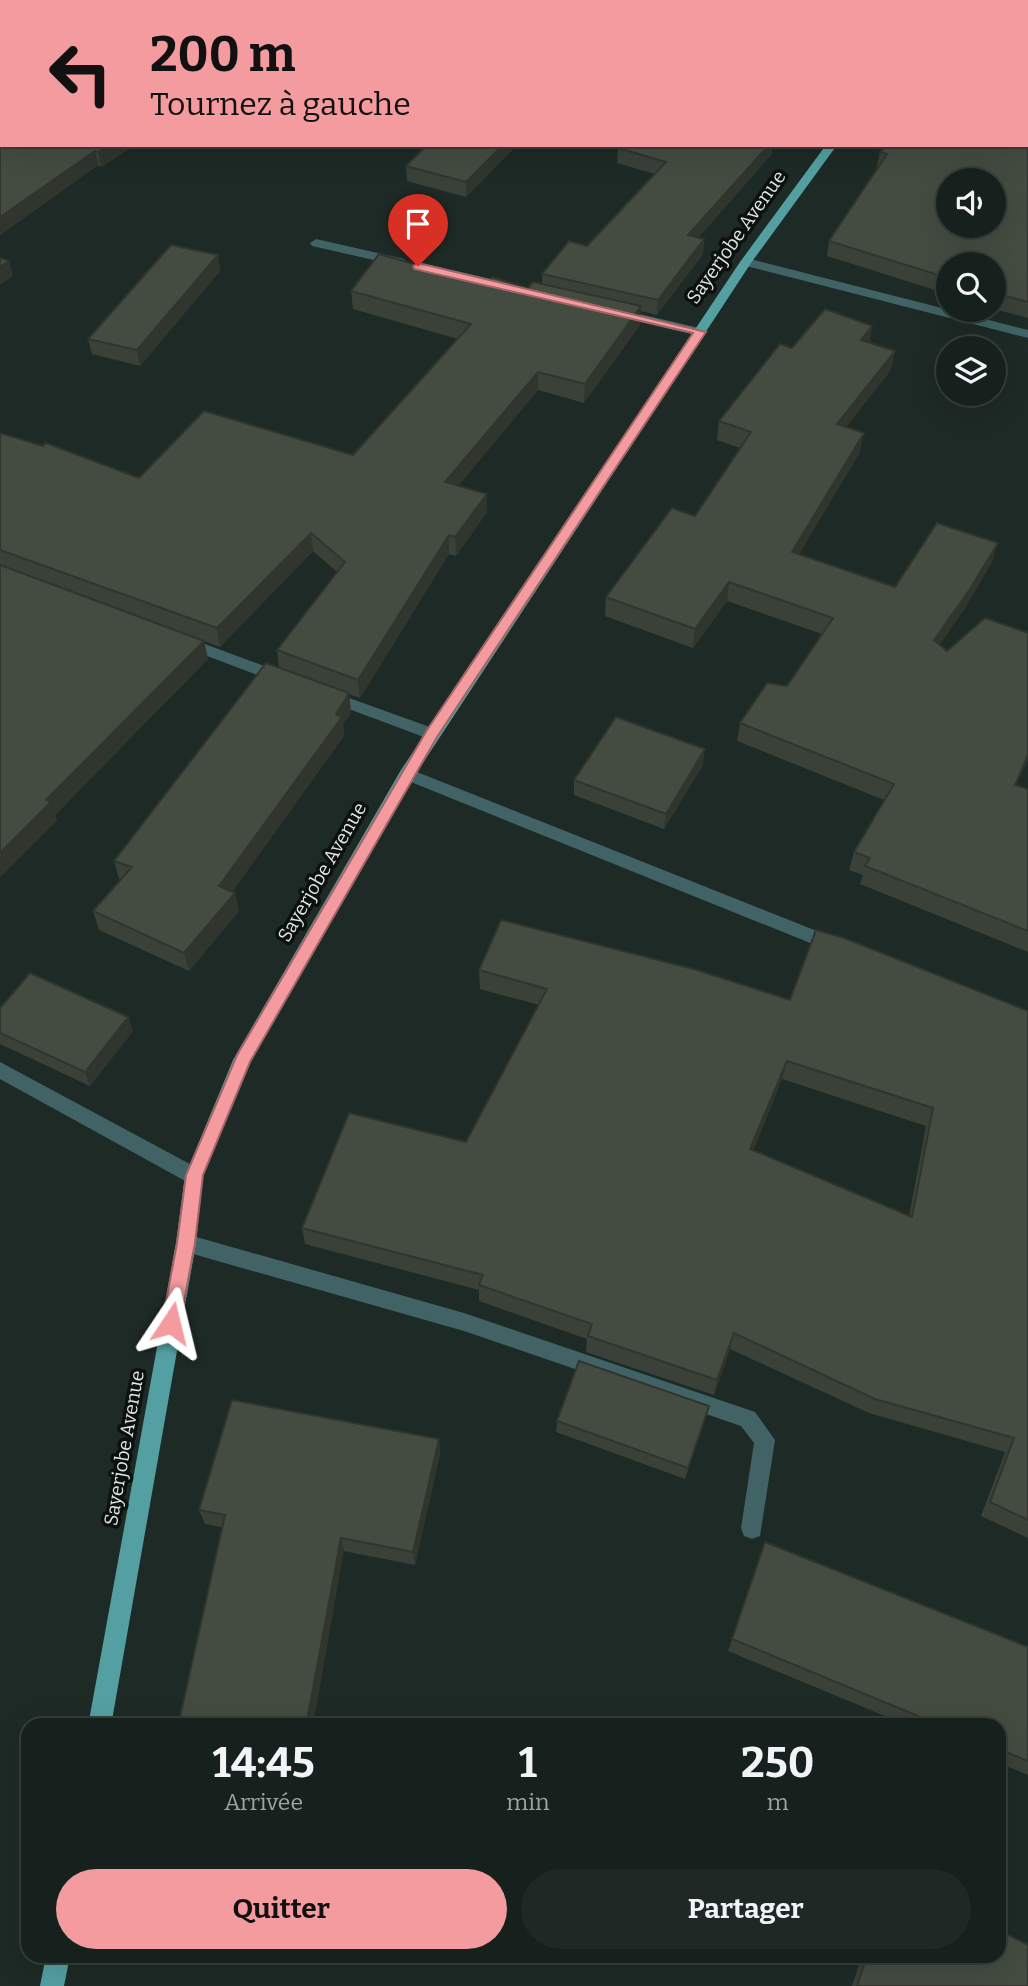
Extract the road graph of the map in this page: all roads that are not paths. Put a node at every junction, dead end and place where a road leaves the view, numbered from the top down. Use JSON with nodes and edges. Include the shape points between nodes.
{"nodes":[{"id":1,"x":831,"y":147,"type":"edge"},
{"id":2,"x":316,"y":243,"type":"dead end"},
{"id":3,"x":747,"y":262,"type":"junction"},
{"id":4,"x":528,"y":292,"type":"edge"},
{"id":5,"x":607,"y":310,"type":"edge"},
{"id":6,"x":700,"y":332,"type":"junction"},
{"id":7,"x":1028,"y":334,"type":"edge"},
{"id":8,"x":170,"y":636,"type":"edge"},
{"id":9,"x":432,"y":734,"type":"junction"},
{"id":10,"x":407,"y":774,"type":"junction"},
{"id":11,"x":847,"y":951,"type":"edge"},
{"id":12,"x":0,"y":1070,"type":"edge"},
{"id":13,"x":194,"y":1175,"type":"junction"},
{"id":14,"x":186,"y":1243,"type":"junction"},
{"id":15,"x":752,"y":1528,"type":"dead end"},
{"id":16,"x":100,"y":1718,"type":"edge"},
{"id":17,"x":57,"y":1963,"type":"edge"},
{"id":18,"x":52,"y":1986,"type":"edge"}],
"edges":[{"from":1,"to":3,"type":"main road","name":"Sayerjobe Avenue"},
{"from":2,"to":4,"type":"street"},
{"from":3,"to":6,"type":"main road","name":"Sayerjobe Avenue"},
{"from":3,"to":7,"type":"street"},
{"from":5,"to":6,"type":"street"},
{"from":6,"to":9,"type":"main road","name":"Sayerjobe Avenue"},
{"from":8,"to":9,"type":"street"},
{"from":9,"to":10,"type":"main road","name":"Sayerjobe Avenue"},
{"from":10,"to":11,"type":"street"},
{"from":10,"to":13,"type":"main road","name":"Sayerjobe Avenue","via":[[242,1060]]},
{"from":12,"to":13,"type":"street"},
{"from":13,"to":14,"type":"main road","name":"Sayerjobe Avenue"},
{"from":14,"to":15,"type":"street","via":[[464,1322],[748,1419],[765,1440]]},
{"from":14,"to":16,"type":"main road","name":"Sayerjobe Avenue"},
{"from":17,"to":18,"type":"main road"}]}
